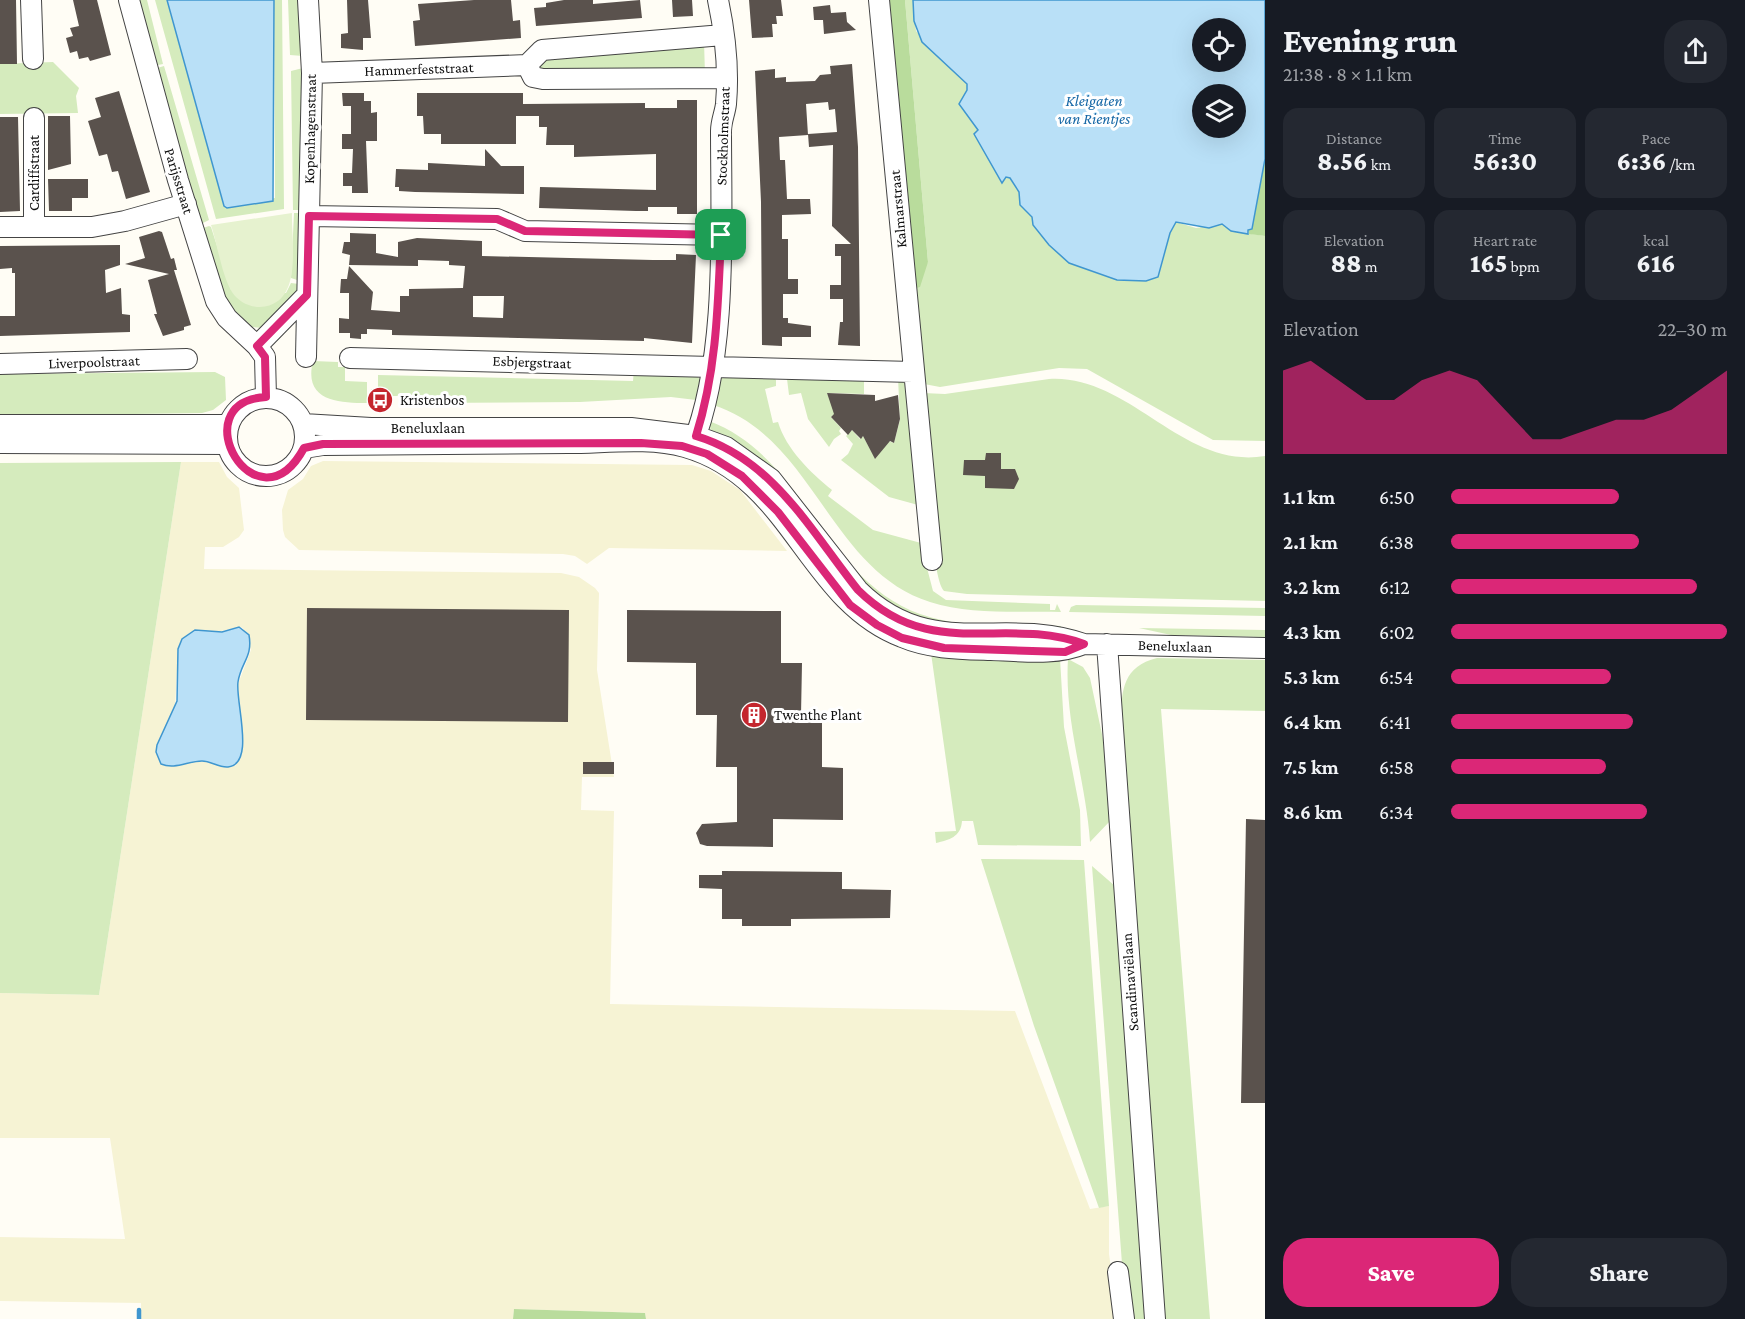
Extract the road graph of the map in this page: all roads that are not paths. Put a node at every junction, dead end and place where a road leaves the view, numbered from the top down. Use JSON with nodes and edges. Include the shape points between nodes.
{"nodes":[{"id":1,"x":31,"y":0,"type":"edge"},
{"id":2,"x":129,"y":0,"type":"edge"},
{"id":3,"x":308,"y":0,"type":"edge"},
{"id":4,"x":718,"y":0,"type":"edge"},
{"id":5,"x":879,"y":0,"type":"edge"},
{"id":6,"x":723,"y":36,"type":"junction"},
{"id":7,"x":33,"y":59,"type":"dead end"},
{"id":8,"x":527,"y":65,"type":"junction"},
{"id":9,"x":312,"y":73,"type":"junction"},
{"id":10,"x":725,"y":78,"type":"junction"},
{"id":11,"x":34,"y":118,"type":"dead end"},
{"id":12,"x":186,"y":204,"type":"junction"},
{"id":13,"x":309,"y":216,"type":"junction"},
{"id":14,"x":0,"y":227,"type":"edge"},
{"id":15,"x":34,"y":227,"type":"junction"},
{"id":16,"x":721,"y":235,"type":"junction"},
{"id":17,"x":307,"y":295,"type":"junction"},
{"id":18,"x":257,"y":346,"type":"junction"},
{"id":19,"x":306,"y":357,"type":"dead end"},
{"id":20,"x":350,"y":358,"type":"dead end"},
{"id":21,"x":187,"y":359,"type":"dead end"},
{"id":22,"x":0,"y":364,"type":"edge"},
{"id":23,"x":713,"y":368,"type":"junction"},
{"id":24,"x":913,"y":372,"type":"junction"},
{"id":25,"x":266,"y":397,"type":"junction"},
{"id":26,"x":303,"y":424,"type":"junction"},
{"id":27,"x":0,"y":425,"type":"edge"},
{"id":28,"x":228,"y":434,"type":"junction"},
{"id":29,"x":694,"y":442,"type":"junction"},
{"id":30,"x":0,"y":443,"type":"edge"},
{"id":31,"x":304,"y":448,"type":"junction"},
{"id":32,"x":932,"y":560,"type":"dead end"},
{"id":33,"x":1107,"y":644,"type":"junction"},
{"id":34,"x":1265,"y":648,"type":"edge"},
{"id":35,"x":1118,"y":1272,"type":"dead end"},
{"id":36,"x":1124,"y":1319,"type":"edge"},
{"id":37,"x":1155,"y":1319,"type":"edge"}],
"edges":[{"from":1,"to":7,"type":"street"},
{"from":2,"to":12,"type":"street","name":"Parijsstraat"},
{"from":3,"to":9,"type":"street","name":"Kopenhagenstraat"},
{"from":4,"to":6,"type":"street","name":"Stockholmstraat"},
{"from":5,"to":24,"type":"street","name":"Kalmarstraat"},
{"from":6,"to":8,"type":"street","via":[[542,50]]},
{"from":6,"to":10,"type":"street","name":"Stockholmstraat"},
{"from":8,"to":9,"type":"street","name":"Hammerfeststraat"},
{"from":8,"to":10,"type":"street","via":[[533,77],[543,79]]},
{"from":9,"to":13,"type":"street","name":"Kopenhagenstraat"},
{"from":10,"to":16,"type":"street","name":"Stockholmstraat"},
{"from":11,"to":15,"type":"street","name":"Cardiffstraat"},
{"from":12,"to":15,"type":"street","name":"Cardiffstraat","via":[[92,227]]},
{"from":12,"to":18,"type":"street","name":"Parijsstraat","via":[[220,310]]},
{"from":13,"to":16,"type":"street","via":[[497,219],[525,231]]},
{"from":13,"to":17,"type":"street","name":"Kopenhagenstraat"},
{"from":14,"to":15,"type":"street","name":"Cardiffstraat"},
{"from":16,"to":23,"type":"street","name":"Stockholmstraat"},
{"from":17,"to":18,"type":"street"},
{"from":17,"to":19,"type":"street","name":"Kopenhagenstraat"},
{"from":18,"to":25,"type":"street","via":[[265,357]]},
{"from":20,"to":23,"type":"street","name":"Esbjergstraat"},
{"from":21,"to":22,"type":"street","name":"Liverpoolstraat"},
{"from":23,"to":24,"type":"street"},
{"from":23,"to":29,"type":"street","name":"Stockholmstraat"},
{"from":24,"to":32,"type":"street","name":"Kalmarstraat"},
{"from":25,"to":26,"type":"street","via":[[286,403]]},
{"from":25,"to":28,"type":"street","via":[[244,404],[235,412]]},
{"from":26,"to":29,"type":"street","name":"Beneluxlaan","via":[[371,428],[631,428]]},
{"from":26,"to":31,"type":"street"},
{"from":27,"to":28,"type":"street"},
{"from":28,"to":30,"type":"street"},
{"from":28,"to":31,"type":"street","via":[[233,457],[243,468],[263,476],[286,471]]},
{"from":29,"to":31,"type":"street","name":"Beneluxlaan","via":[[323,444]]},
{"from":29,"to":33,"type":"street","name":"Beneluxlaan","via":[[760,491],[850,605],[902,638],[944,648],[1065,652],[1084,644]]},
{"from":33,"to":34,"type":"street","name":"Beneluxlaan"},
{"from":33,"to":37,"type":"street","name":"Scandinaviëlaan"},
{"from":35,"to":36,"type":"street"}]}
